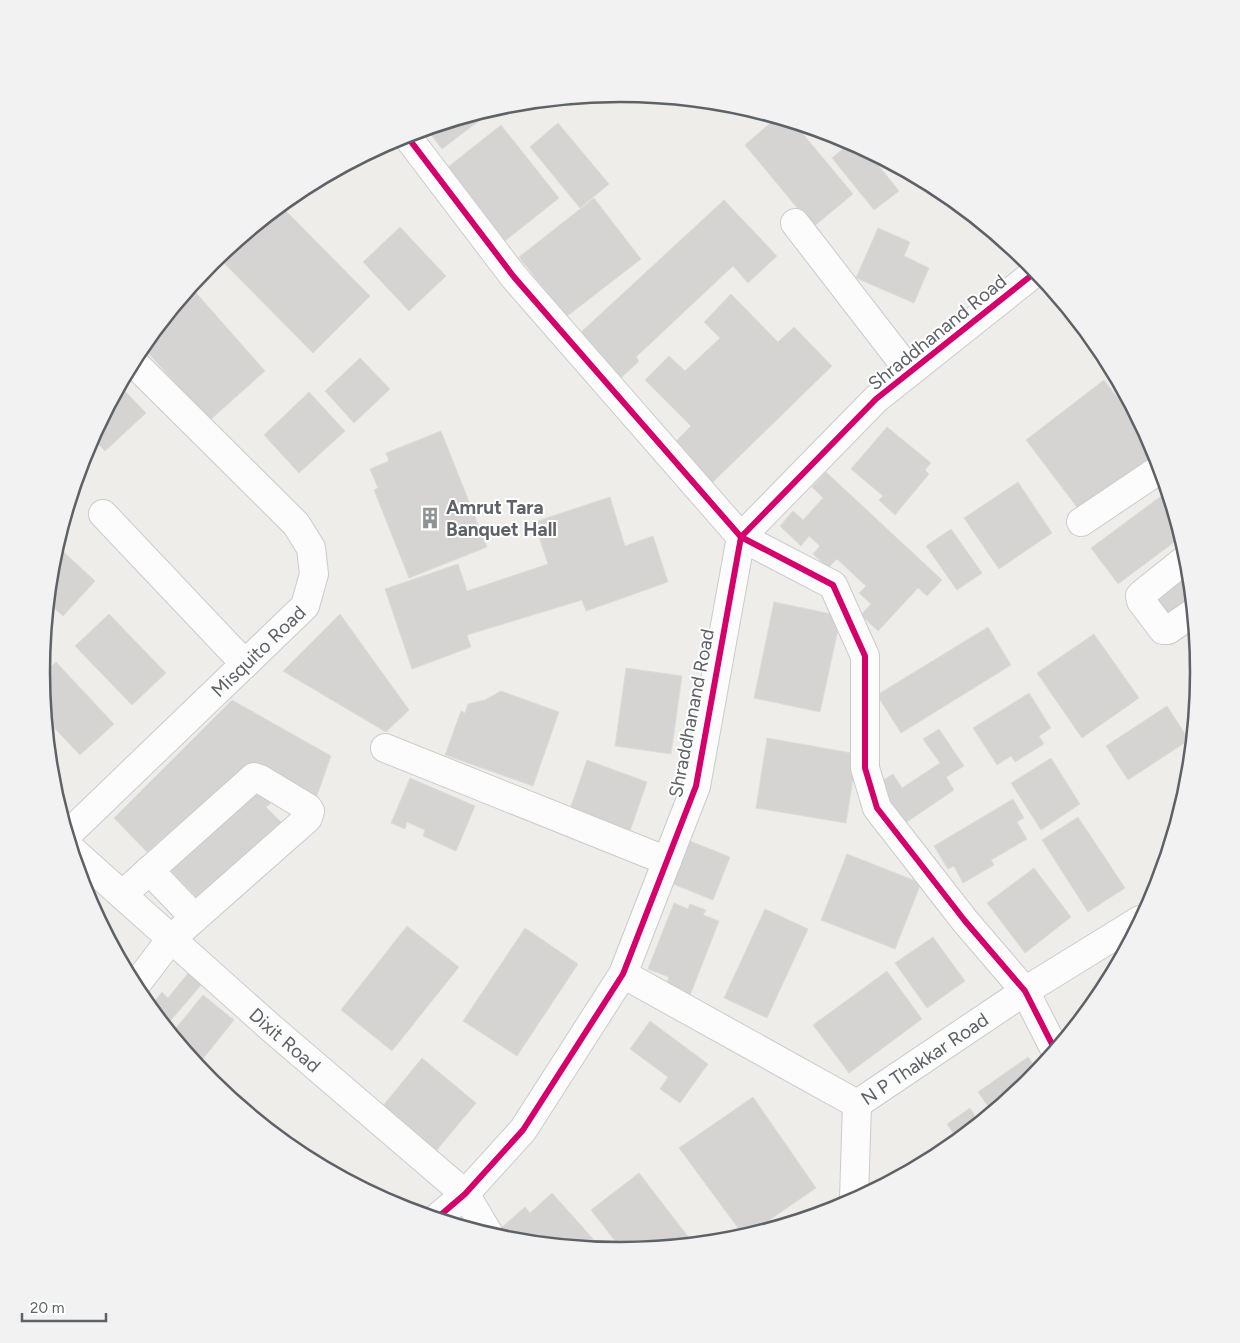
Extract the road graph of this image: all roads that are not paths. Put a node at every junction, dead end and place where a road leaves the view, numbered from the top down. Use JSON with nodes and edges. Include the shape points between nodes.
{"nodes":[{"id":1,"x":411,"y":142,"type":"edge"},
{"id":2,"x":795,"y":223,"type":"dead end"},
{"id":3,"x":1031,"y":276,"type":"edge"},
{"id":4,"x":138,"y":367,"type":"edge"},
{"id":5,"x":910,"y":372,"type":"junction"},
{"id":6,"x":1154,"y":473,"type":"edge"},
{"id":7,"x":103,"y":514,"type":"dead end"},
{"id":8,"x":1081,"y":522,"type":"dead end"},
{"id":9,"x":741,"y":536,"type":"junction"},
{"id":10,"x":1180,"y":564,"type":"edge"},
{"id":11,"x":1187,"y":617,"type":"edge"},
{"id":12,"x":245,"y":664,"type":"junction"},
{"id":13,"x":385,"y":748,"type":"dead end"},
{"id":14,"x":72,"y":830,"type":"edge"},
{"id":15,"x":81,"y":858,"type":"edge"},
{"id":16,"x":667,"y":861,"type":"junction"},
{"id":17,"x":149,"y":870,"type":"junction"},
{"id":18,"x":122,"y":895,"type":"junction"},
{"id":19,"x":195,"y":918,"type":"junction"},
{"id":20,"x":1130,"y":926,"type":"edge"},
{"id":21,"x":171,"y":939,"type":"junction"},
{"id":22,"x":623,"y":974,"type":"junction"},
{"id":23,"x":140,"y":979,"type":"edge"},
{"id":24,"x":1025,"y":991,"type":"junction"},
{"id":25,"x":1051,"y":1044,"type":"edge"},
{"id":26,"x":857,"y":1104,"type":"junction"},
{"id":27,"x":854,"y":1191,"type":"edge"},
{"id":28,"x":465,"y":1194,"type":"junction"},
{"id":29,"x":443,"y":1213,"type":"edge"},
{"id":30,"x":483,"y":1225,"type":"edge"}],
"edges":[{"from":1,"to":9,"type":"street","via":[[514,277]]},
{"from":2,"to":5,"type":"street"},
{"from":3,"to":5,"type":"street","name":"Shraddhanand Road"},
{"from":4,"to":12,"type":"street","name":"Misquito Road","via":[[296,524],[311,548],[314,574],[305,606]]},
{"from":5,"to":9,"type":"street","name":"Shraddhanand Road","via":[[876,399]]},
{"from":6,"to":8,"type":"street"},
{"from":7,"to":12,"type":"street"},
{"from":9,"to":16,"type":"street","name":"Shraddhanand Road","via":[[696,786]]},
{"from":9,"to":24,"type":"street","via":[[833,585],[865,656],[865,768],[877,808],[965,921]]},
{"from":10,"to":11,"type":"street","via":[[1140,596],[1163,630]]},
{"from":12,"to":14,"type":"street","name":"Misquito Road"},
{"from":13,"to":16,"type":"street"},
{"from":15,"to":18,"type":"street","name":"Dixit Road"},
{"from":16,"to":22,"type":"street","name":"Shraddhanand Road"},
{"from":17,"to":18,"type":"street"},
{"from":17,"to":19,"type":"street"},
{"from":17,"to":19,"type":"street","via":[[254,777],[308,808],[308,818]]},
{"from":18,"to":21,"type":"street","name":"Dixit Road"},
{"from":19,"to":21,"type":"street"},
{"from":20,"to":24,"type":"street","name":"N P Thakkar Road"},
{"from":21,"to":23,"type":"street"},
{"from":21,"to":28,"type":"street","name":"Dixit Road"},
{"from":22,"to":26,"type":"street","name":"N P Thakkar Road"},
{"from":22,"to":28,"type":"street","name":"Shraddhanand Road","via":[[523,1130]]},
{"from":24,"to":25,"type":"street"},
{"from":24,"to":26,"type":"street","name":"N P Thakkar Road"},
{"from":26,"to":27,"type":"street"},
{"from":28,"to":29,"type":"street","name":"Shraddhanand Road"},
{"from":28,"to":30,"type":"street","name":"Dixit Road"}]}
